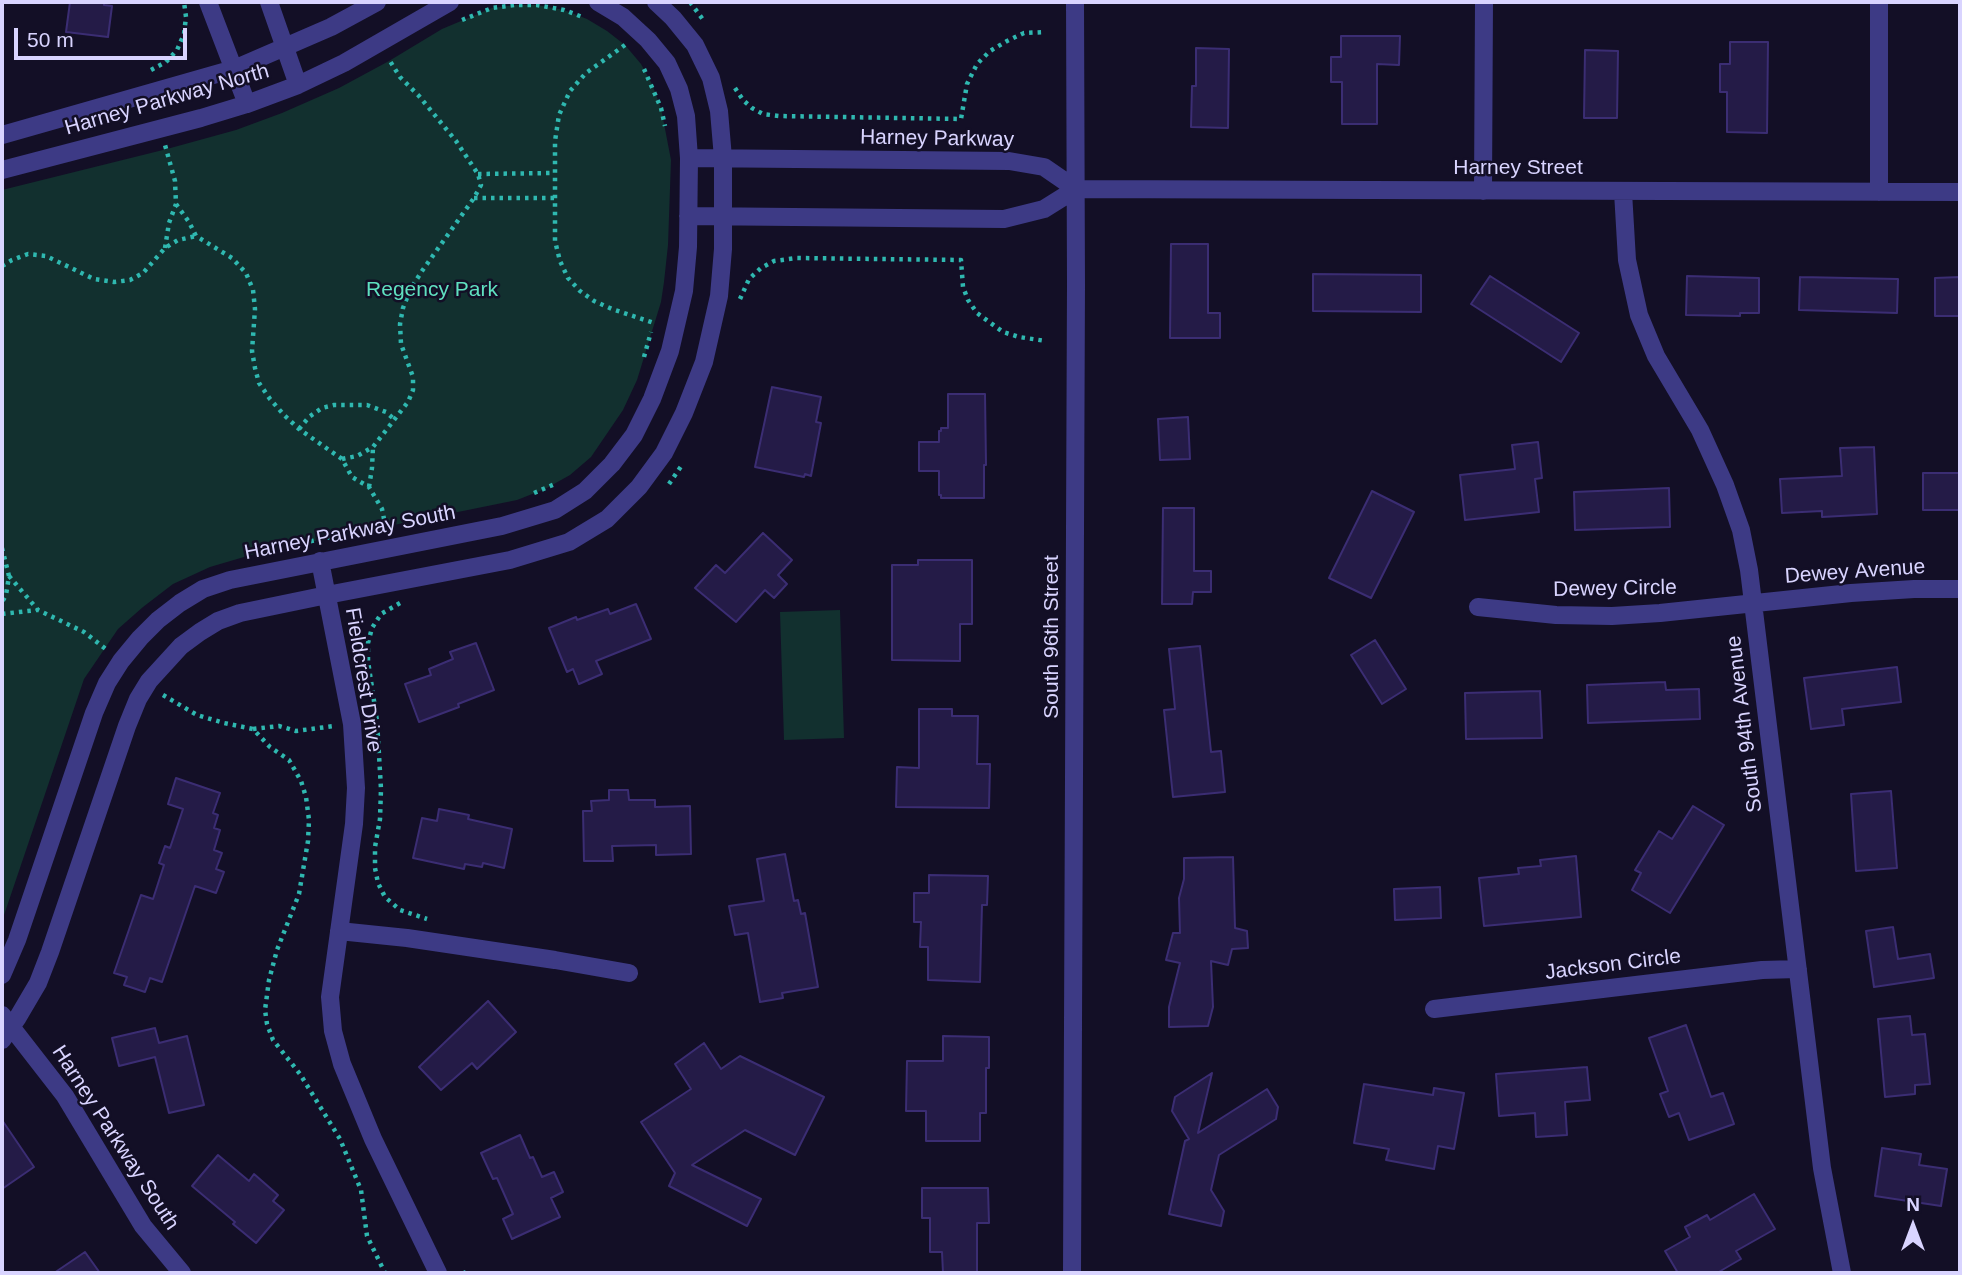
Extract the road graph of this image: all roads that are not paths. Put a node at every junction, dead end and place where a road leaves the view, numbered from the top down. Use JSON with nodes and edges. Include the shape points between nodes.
{"nodes":[{"id":1,"x":208,"y":2,"type":"edge"},
{"id":2,"x":269,"y":2,"type":"edge"},
{"id":3,"x":377,"y":2,"type":"edge"},
{"id":4,"x":450,"y":2,"type":"edge"},
{"id":5,"x":598,"y":2,"type":"edge"},
{"id":6,"x":656,"y":2,"type":"edge"},
{"id":7,"x":1075,"y":2,"type":"edge"},
{"id":8,"x":1484,"y":2,"type":"edge"},
{"id":9,"x":1879,"y":2,"type":"edge"},
{"id":10,"x":286,"y":47,"type":"junction"},
{"id":11,"x":234,"y":69,"type":"junction"},
{"id":12,"x":298,"y":85,"type":"junction"},
{"id":13,"x":247,"y":104,"type":"junction"},
{"id":14,"x":2,"y":135,"type":"edge"},
{"id":15,"x":689,"y":158,"type":"junction"},
{"id":16,"x":723,"y":158,"type":"junction"},
{"id":17,"x":2,"y":170,"type":"edge"},
{"id":18,"x":1076,"y":189,"type":"junction"},
{"id":19,"x":1483,"y":191,"type":"junction"},
{"id":20,"x":1623,"y":192,"type":"junction"},
{"id":21,"x":1879,"y":192,"type":"junction"},
{"id":22,"x":1960,"y":192,"type":"edge"},
{"id":23,"x":688,"y":216,"type":"junction"},
{"id":24,"x":723,"y":216,"type":"junction"},
{"id":25,"x":320,"y":561,"type":"junction"},
{"id":26,"x":1960,"y":589,"type":"edge"},
{"id":27,"x":327,"y":595,"type":"junction"},
{"id":28,"x":1753,"y":603,"type":"junction"},
{"id":29,"x":1478,"y":607,"type":"dead end"},
{"id":30,"x":339,"y":931,"type":"junction"},
{"id":31,"x":1798,"y":969,"type":"junction"},
{"id":32,"x":629,"y":973,"type":"dead end"},
{"id":33,"x":2,"y":975,"type":"edge"},
{"id":34,"x":1434,"y":1009,"type":"dead end"},
{"id":35,"x":5,"y":1027,"type":"edge"},
{"id":36,"x":182,"y":1273,"type":"edge"},
{"id":37,"x":438,"y":1273,"type":"edge"},
{"id":38,"x":1072,"y":1273,"type":"edge"},
{"id":39,"x":1842,"y":1273,"type":"edge"}],
"edges":[{"from":1,"to":11,"type":"street"},
{"from":2,"to":10,"type":"street"},
{"from":3,"to":10,"type":"street","name":"Harney Parkway North"},
{"from":4,"to":12,"type":"street","name":"Harney Parkway North"},
{"from":5,"to":15,"type":"street","via":[[623,17],[667,63],[686,116]]},
{"from":6,"to":16,"type":"street","via":[[695,45],[710,78],[719,111]]},
{"from":7,"to":18,"type":"street","name":"South 96th Street"},
{"from":8,"to":19,"type":"street"},
{"from":9,"to":21,"type":"street"},
{"from":10,"to":11,"type":"street","name":"Harney Parkway North"},
{"from":10,"to":12,"type":"street"},
{"from":11,"to":13,"type":"street"},
{"from":11,"to":14,"type":"street","name":"Harney Parkway North"},
{"from":12,"to":13,"type":"street","name":"Harney Parkway North"},
{"from":13,"to":17,"type":"street","name":"Harney Parkway North"},
{"from":15,"to":16,"type":"street","name":"Harney Parkway"},
{"from":15,"to":23,"type":"street","name":"Harney Parkway South"},
{"from":16,"to":18,"type":"street","name":"Harney Parkway","via":[[1009,160],[1044,167]]},
{"from":16,"to":24,"type":"street"},
{"from":18,"to":19,"type":"street","name":"Harney Street"},
{"from":18,"to":24,"type":"street","via":[[1044,209],[1004,219]]},
{"from":18,"to":38,"type":"street","name":"South 96th Street"},
{"from":19,"to":20,"type":"street","name":"Harney Street"},
{"from":20,"to":21,"type":"street","name":"Harney Street"},
{"from":20,"to":28,"type":"street","name":"South 94th Avenue","via":[[1627,260],[1639,315],[1725,485],[1741,530]]},
{"from":21,"to":22,"type":"street","name":"Harney Street"},
{"from":23,"to":24,"type":"street"},
{"from":23,"to":25,"type":"street","name":"Harney Parkway South","via":[[684,291],[670,351],[634,435],[585,491],[555,510],[502,526]]},
{"from":24,"to":27,"type":"street","name":"Harney Parkway South","via":[[719,296],[704,362],[664,453],[607,519],[569,542],[510,560]]},
{"from":25,"to":27,"type":"street","name":"Fieldcrest Drive"},
{"from":25,"to":33,"type":"street","name":"Harney Parkway South","via":[[203,589],[158,620],[121,660],[94,713]]},
{"from":26,"to":28,"type":"street","name":"Dewey Avenue"},
{"from":27,"to":30,"type":"street","name":"Fieldcrest Drive","via":[[352,724],[356,788]]},
{"from":27,"to":35,"type":"street","name":"Harney Parkway South","via":[[218,621],[181,646],[149,681],[127,726],[38,983]]},
{"from":28,"to":29,"type":"street","name":"Dewey Circle","via":[[1612,616]]},
{"from":28,"to":31,"type":"street","name":"South 94th Avenue"},
{"from":30,"to":32,"type":"street"},
{"from":30,"to":37,"type":"street","name":"Fieldcrest Drive","via":[[330,997],[342,1064]]},
{"from":31,"to":34,"type":"street","name":"Jackson Circle"},
{"from":31,"to":39,"type":"street","name":"South 94th Avenue","via":[[1822,1168]]},
{"from":35,"to":36,"type":"street","name":"Harney Parkway South","via":[[65,1096],[143,1226]]}]}
